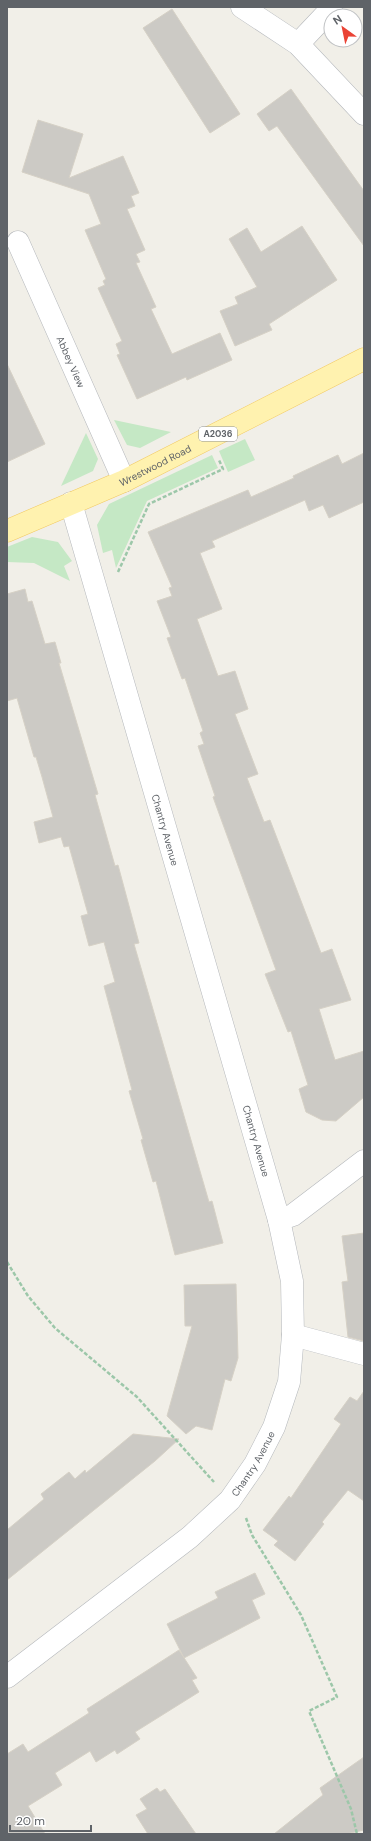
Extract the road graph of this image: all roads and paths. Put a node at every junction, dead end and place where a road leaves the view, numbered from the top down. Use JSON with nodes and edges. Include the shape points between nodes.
{"nodes":[{"id":1,"x":242,"y":7,"type":"edge"},
{"id":2,"x":323,"y":17,"type":"edge"},
{"id":3,"x":298,"y":44,"type":"junction"},
{"id":4,"x":364,"y":114,"type":"edge"},
{"id":5,"x":18,"y":242,"type":"dead end"},
{"id":6,"x":364,"y":360,"type":"edge"},
{"id":7,"x":208,"y":439,"type":"junction"},
{"id":8,"x":124,"y":481,"type":"junction"},
{"id":9,"x":71,"y":503,"type":"junction"},
{"id":10,"x":7,"y":531,"type":"edge"},
{"id":11,"x":93,"y":581,"type":"junction"},
{"id":12,"x":364,"y":1161,"type":"edge"},
{"id":13,"x":279,"y":1220,"type":"junction"},
{"id":14,"x":7,"y":1262,"type":"edge"},
{"id":15,"x":293,"y":1335,"type":"junction"},
{"id":16,"x":364,"y":1354,"type":"edge"},
{"id":17,"x":230,"y":1500,"type":"junction"},
{"id":18,"x":252,"y":1535,"type":"dead end"},
{"id":19,"x":7,"y":1677,"type":"edge"},
{"id":20,"x":357,"y":1834,"type":"edge"}],
"edges":[{"from":1,"to":3,"type":"street"},
{"from":2,"to":3,"type":"street"},
{"from":3,"to":4,"type":"street"},
{"from":5,"to":8,"type":"street","name":"Abbey View"},
{"from":6,"to":7,"type":"main road","name":"Wrestwood Road","number":"A2036"},
{"from":7,"to":8,"type":"main road","name":"Wrestwood Road","number":"A2036"},
{"from":7,"to":11,"type":"path","via":[[223,469],[149,504],[118,573]]},
{"from":8,"to":9,"type":"main road","name":"Wrestwood Road","number":"A2036"},
{"from":9,"to":10,"type":"main road","name":"Wrestwood Road","number":"A2036"},
{"from":9,"to":11,"type":"street","name":"Chantry Avenue"},
{"from":11,"to":13,"type":"street","name":"Chantry Avenue"},
{"from":12,"to":13,"type":"street","via":[[293,1215]]},
{"from":13,"to":15,"type":"street","name":"Chantry Avenue","via":[[292,1281]]},
{"from":14,"to":17,"type":"path","via":[[28,1296],[55,1328],[137,1397]]},
{"from":15,"to":16,"type":"street"},
{"from":15,"to":17,"type":"street","name":"Chantry Avenue","via":[[289,1382],[274,1427],[255,1464]]},
{"from":17,"to":19,"type":"street","name":"Chantry Avenue","via":[[190,1537]]},
{"from":18,"to":20,"type":"path","via":[[301,1615],[337,1697],[310,1711],[351,1809]]}]}
